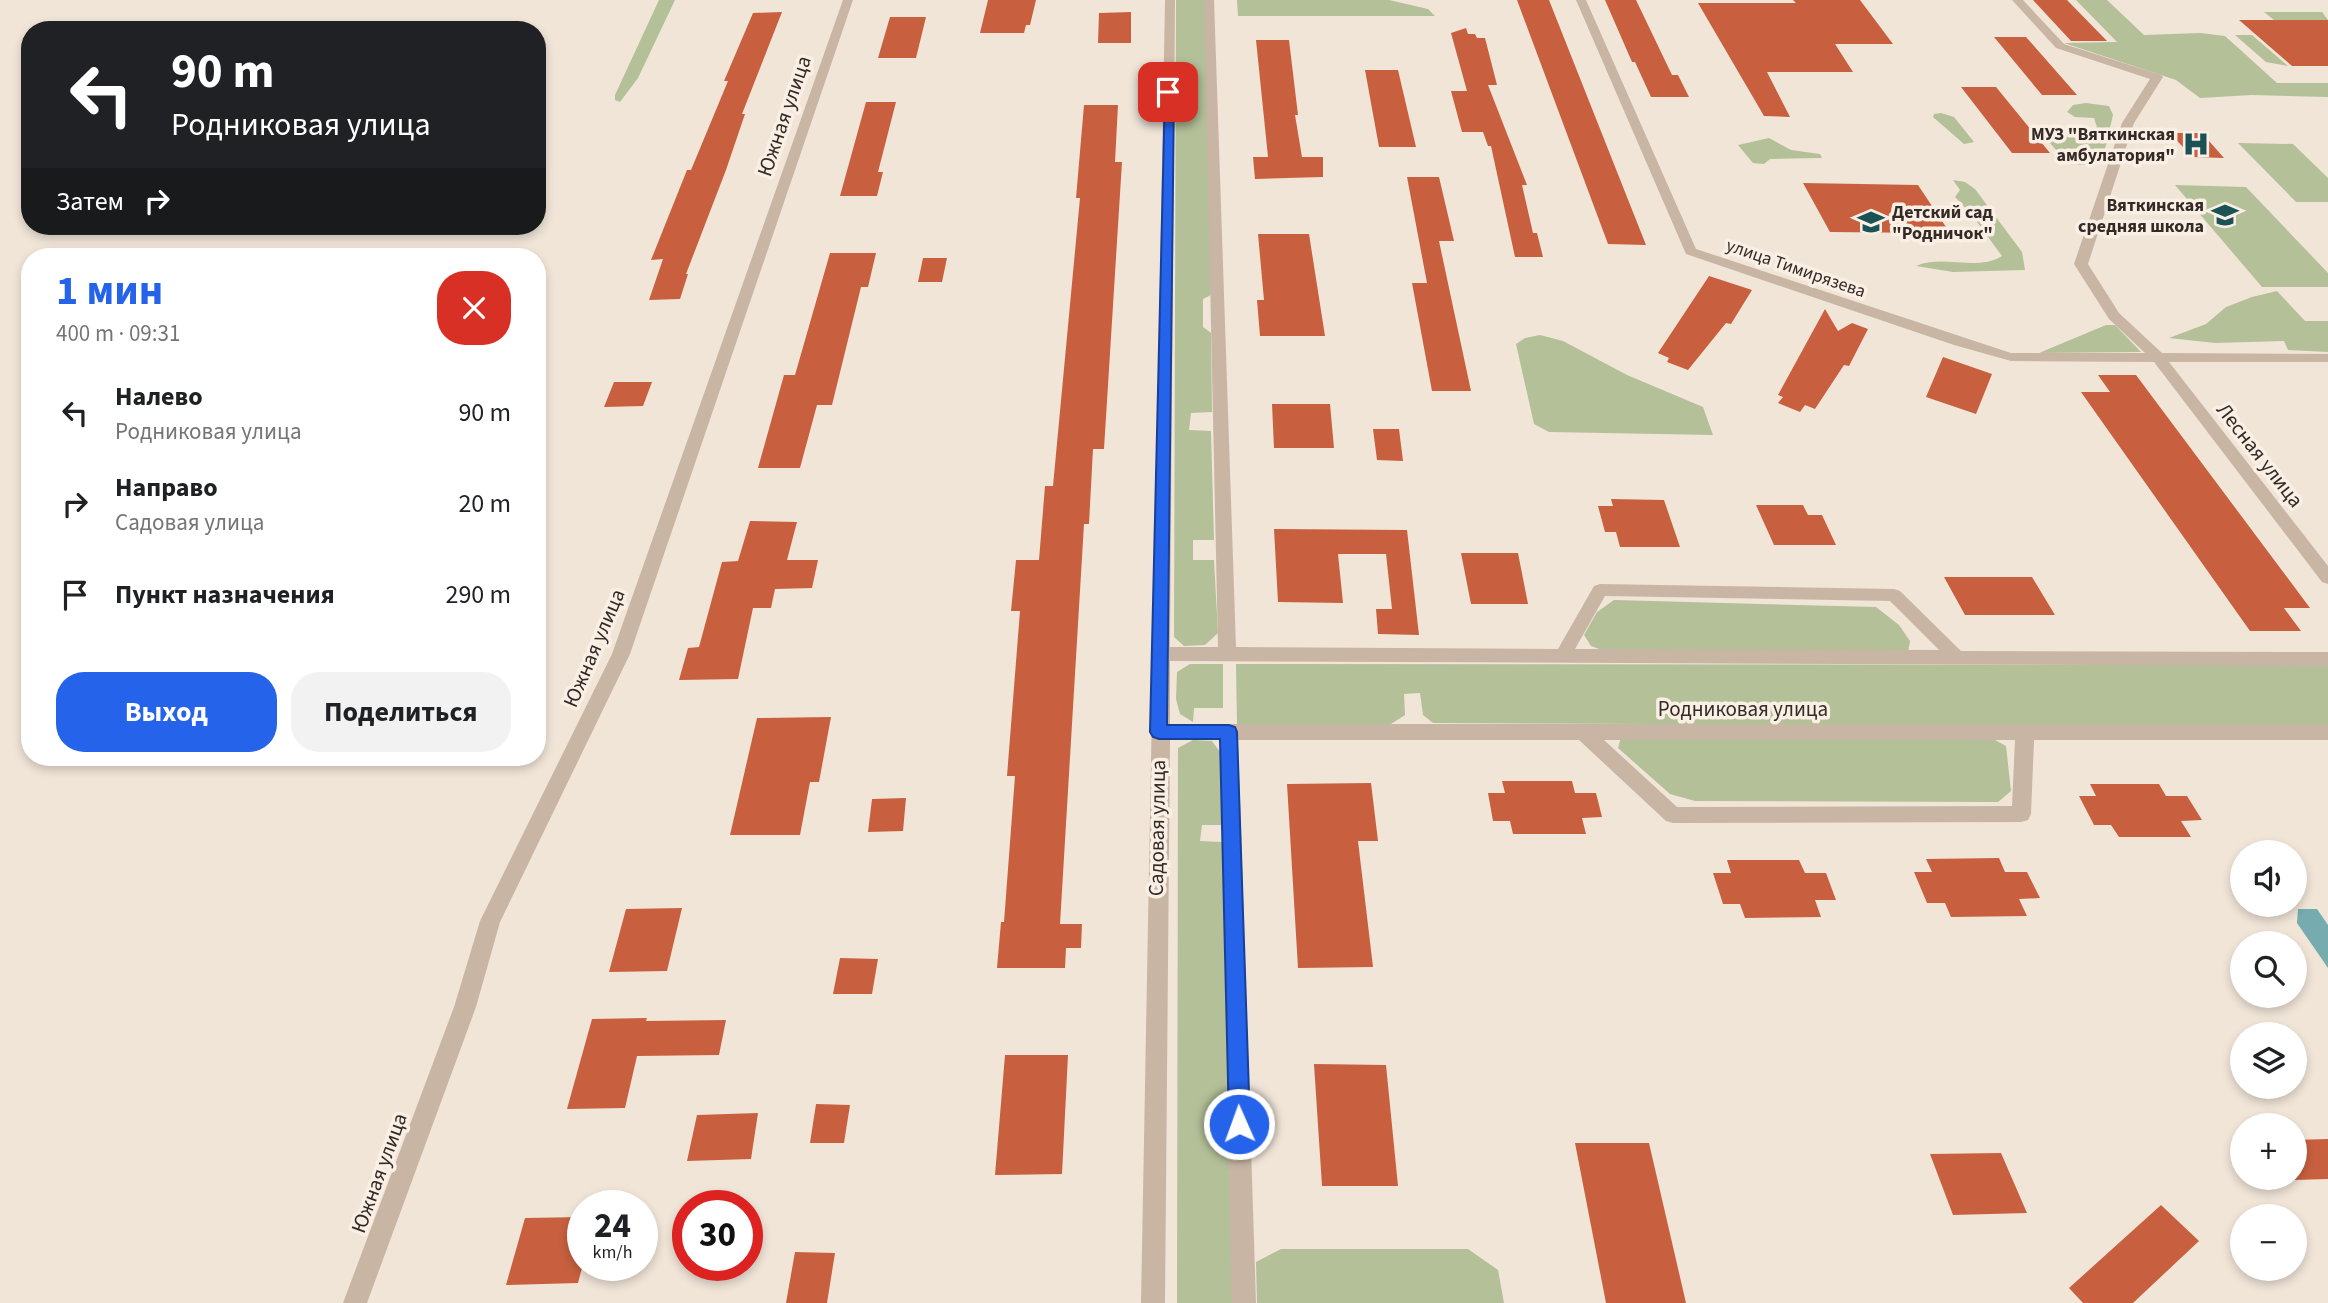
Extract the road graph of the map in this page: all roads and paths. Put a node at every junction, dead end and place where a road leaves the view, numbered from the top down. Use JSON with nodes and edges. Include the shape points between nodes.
{"nodes":[{"id":1,"x":848,"y":0,"type":"edge"},
{"id":2,"x":1170,"y":0,"type":"edge"},
{"id":3,"x":1209,"y":0,"type":"edge"},
{"id":4,"x":1581,"y":0,"type":"edge"},
{"id":5,"x":2017,"y":0,"type":"edge"},
{"id":6,"x":2158,"y":357,"type":"junction"},
{"id":7,"x":2328,"y":358,"type":"edge"},
{"id":8,"x":2328,"y":578,"type":"edge"},
{"id":9,"x":1160,"y":654,"type":"junction"},
{"id":10,"x":1227,"y":654,"type":"junction"},
{"id":11,"x":1563,"y":655,"type":"junction"},
{"id":12,"x":1956,"y":657,"type":"junction"},
{"id":13,"x":2328,"y":659,"type":"edge"},
{"id":14,"x":1159,"y":732,"type":"junction"},
{"id":15,"x":1229,"y":732,"type":"junction"},
{"id":16,"x":1583,"y":732,"type":"junction"},
{"id":17,"x":2025,"y":732,"type":"junction"},
{"id":18,"x":2328,"y":732,"type":"edge"},
{"id":19,"x":355,"y":1303,"type":"edge"},
{"id":20,"x":1153,"y":1303,"type":"edge"},
{"id":21,"x":1244,"y":1303,"type":"edge"}],
"edges":[{"from":1,"to":19,"type":"street","name":"Южная улица","via":[[621,654],[490,921],[466,1007]]},
{"from":2,"to":9,"type":"street","name":"Садовая улица"},
{"from":3,"to":10,"type":"street"},
{"from":4,"to":6,"type":"street","name":"улица Тимирязева","via":[[1691,251],[2011,357]]},
{"from":5,"to":6,"type":"street","name":"Лесная улица","via":[[2060,46],[2157,77],[2128,123],[2081,264],[2115,316]]},
{"from":6,"to":7,"type":"street","name":"улица Тимирязева"},
{"from":6,"to":8,"type":"street","name":"Лесная улица"},
{"from":9,"to":10,"type":"street"},
{"from":9,"to":14,"type":"street","name":"Садовая улица"},
{"from":10,"to":11,"type":"street"},
{"from":11,"to":12,"type":"street"},
{"from":11,"to":12,"type":"street","via":[[1600,590],[1894,595]]},
{"from":12,"to":13,"type":"street"},
{"from":14,"to":15,"type":"street","name":"Родниковая улица"},
{"from":14,"to":20,"type":"street","name":"Садовая улица"},
{"from":15,"to":16,"type":"street","name":"Родниковая улица"},
{"from":15,"to":21,"type":"street"},
{"from":16,"to":17,"type":"street","name":"Родниковая улица"},
{"from":16,"to":17,"type":"street","via":[[1673,815],[2021,814]]},
{"from":17,"to":18,"type":"street","name":"Родниковая улица"}]}
